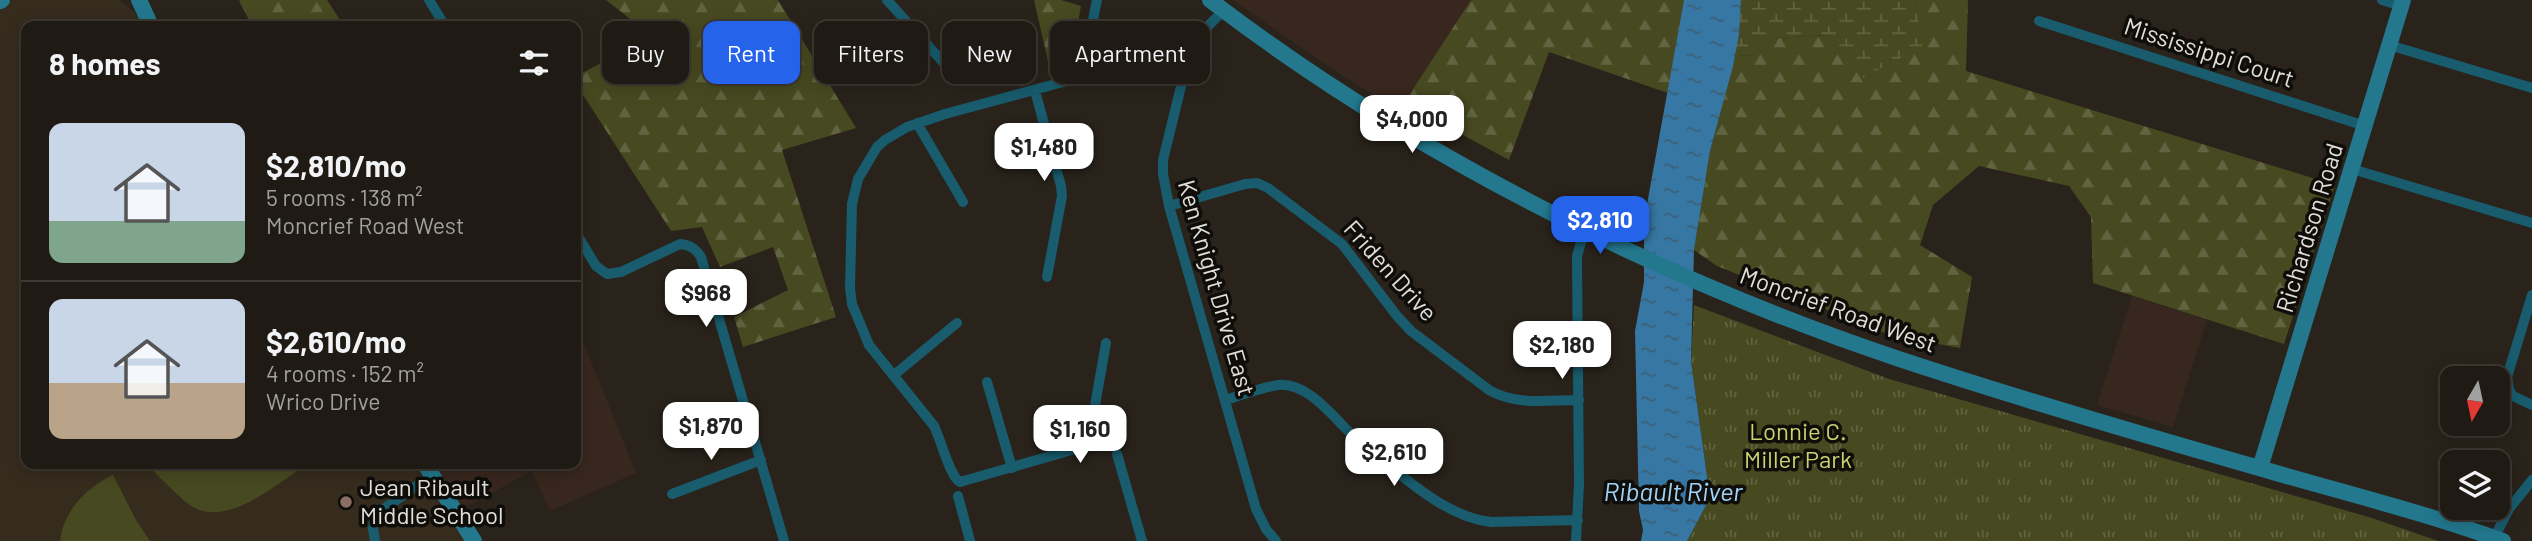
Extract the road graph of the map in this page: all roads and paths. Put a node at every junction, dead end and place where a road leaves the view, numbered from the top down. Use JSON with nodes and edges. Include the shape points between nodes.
{"nodes":[{"id":1,"x":429,"y":0,"type":"edge"},
{"id":2,"x":887,"y":0,"type":"edge"},
{"id":3,"x":1097,"y":0,"type":"edge"},
{"id":4,"x":2382,"y":0,"type":"edge"},
{"id":5,"x":137,"y":1,"type":"edge"},
{"id":6,"x":2402,"y":3,"type":"edge"},
{"id":7,"x":1217,"y":5,"type":"edge"},
{"id":8,"x":148,"y":21,"type":"edge"},
{"id":9,"x":442,"y":21,"type":"edge"},
{"id":10,"x":2039,"y":21,"type":"dead end"},
{"id":11,"x":2389,"y":45,"type":"junction"},
{"id":12,"x":942,"y":61,"type":"edge"},
{"id":13,"x":2532,"y":88,"type":"edge"},
{"id":14,"x":1035,"y":90,"type":"junction"},
{"id":15,"x":917,"y":123,"type":"junction"},
{"id":16,"x":2365,"y":125,"type":"junction"},
{"id":17,"x":2352,"y":169,"type":"junction"},
{"id":18,"x":963,"y":202,"type":"dead end"},
{"id":19,"x":1170,"y":206,"type":"junction"},
{"id":20,"x":2532,"y":223,"type":"edge"},
{"id":21,"x":1585,"y":229,"type":"junction"},
{"id":22,"x":581,"y":241,"type":"edge"},
{"id":23,"x":1047,"y":277,"type":"dead end"},
{"id":24,"x":2532,"y":295,"type":"edge"},
{"id":25,"x":957,"y":323,"type":"dead end"},
{"id":26,"x":1106,"y":343,"type":"dead end"},
{"id":27,"x":2510,"y":367,"type":"edge"},
{"id":28,"x":894,"y":375,"type":"junction"},
{"id":29,"x":987,"y":383,"type":"dead end"},
{"id":30,"x":2510,"y":392,"type":"edge"},
{"id":31,"x":1225,"y":400,"type":"junction"},
{"id":32,"x":1578,"y":400,"type":"junction"},
{"id":33,"x":2532,"y":405,"type":"edge"},
{"id":34,"x":1117,"y":454,"type":"dead end"},
{"id":35,"x":761,"y":460,"type":"junction"},
{"id":36,"x":1012,"y":468,"type":"junction"},
{"id":37,"x":2260,"y":468,"type":"junction"},
{"id":38,"x":429,"y":470,"type":"edge"},
{"id":39,"x":2532,"y":480,"type":"edge"},
{"id":40,"x":672,"y":494,"type":"dead end"},
{"id":41,"x":958,"y":496,"type":"dead end"},
{"id":42,"x":1578,"y":520,"type":"junction"},
{"id":43,"x":2499,"y":539,"type":"edge"},
{"id":44,"x":375,"y":541,"type":"edge"},
{"id":45,"x":474,"y":541,"type":"edge"},
{"id":46,"x":784,"y":541,"type":"edge"},
{"id":47,"x":970,"y":541,"type":"edge"},
{"id":48,"x":1142,"y":541,"type":"edge"},
{"id":49,"x":1276,"y":541,"type":"edge"},
{"id":50,"x":1576,"y":541,"type":"edge"}],
"edges":[{"from":1,"to":9,"type":"street"},
{"from":2,"to":12,"type":"street"},
{"from":3,"to":14,"type":"street","via":[[1080,67],[1063,82]]},
{"from":4,"to":6,"type":"street"},
{"from":5,"to":8,"type":"main road"},
{"from":6,"to":11,"type":"main road","name":"Richardson Road"},
{"from":7,"to":19,"type":"street","name":"Ken Knight Drive East","via":[[1193,49],[1163,160]]},
{"from":7,"to":21,"type":"main road","name":"Moncrief Road West","via":[[1391,122]]},
{"from":10,"to":16,"type":"street","name":"Mississippi Court"},
{"from":11,"to":13,"type":"street"},
{"from":11,"to":16,"type":"main road","name":"Richardson Road"},
{"from":14,"to":15,"type":"street"},
{"from":14,"to":23,"type":"street","via":[[1062,196]]},
{"from":15,"to":18,"type":"street"},
{"from":15,"to":28,"type":"street","via":[[877,148],[858,179],[852,204],[852,304],[864,337]]},
{"from":16,"to":17,"type":"main road","name":"Richardson Road"},
{"from":17,"to":20,"type":"street"},
{"from":17,"to":37,"type":"main road","name":"Richardson Road"},
{"from":19,"to":31,"type":"street","name":"Ken Knight Drive East"},
{"from":19,"to":32,"type":"street","name":"Friden Drive","via":[[1245,184],[1268,188],[1342,244],[1411,331],[1489,390],[1519,400]]},
{"from":21,"to":32,"type":"street","via":[[1577,256]]},
{"from":21,"to":37,"type":"main road","name":"Moncrief Road West","via":[[1814,329]]},
{"from":22,"to":35,"type":"street","via":[[596,266],[607,274],[680,244],[696,250]]},
{"from":24,"to":27,"type":"street"},
{"from":25,"to":28,"type":"street"},
{"from":26,"to":36,"type":"street","via":[[1087,442],[1077,450]]},
{"from":28,"to":36,"type":"street","via":[[934,426],[957,481]]},
{"from":29,"to":36,"type":"street"},
{"from":30,"to":33,"type":"street"},
{"from":31,"to":42,"type":"street","via":[[1278,385],[1296,387],[1311,395],[1351,436],[1457,514],[1491,522]]},
{"from":31,"to":49,"type":"street","name":"Ken Knight Drive East","via":[[1256,509]]},
{"from":32,"to":42,"type":"street"},
{"from":34,"to":48,"type":"street"},
{"from":35,"to":40,"type":"street"},
{"from":35,"to":46,"type":"street"},
{"from":37,"to":43,"type":"main road","name":"Moncrief Road West"},
{"from":38,"to":44,"type":"street","via":[[375,515]]},
{"from":38,"to":45,"type":"main road"},
{"from":39,"to":43,"type":"street","via":[[2509,509]]},
{"from":41,"to":47,"type":"street"},
{"from":42,"to":50,"type":"street"}]}
